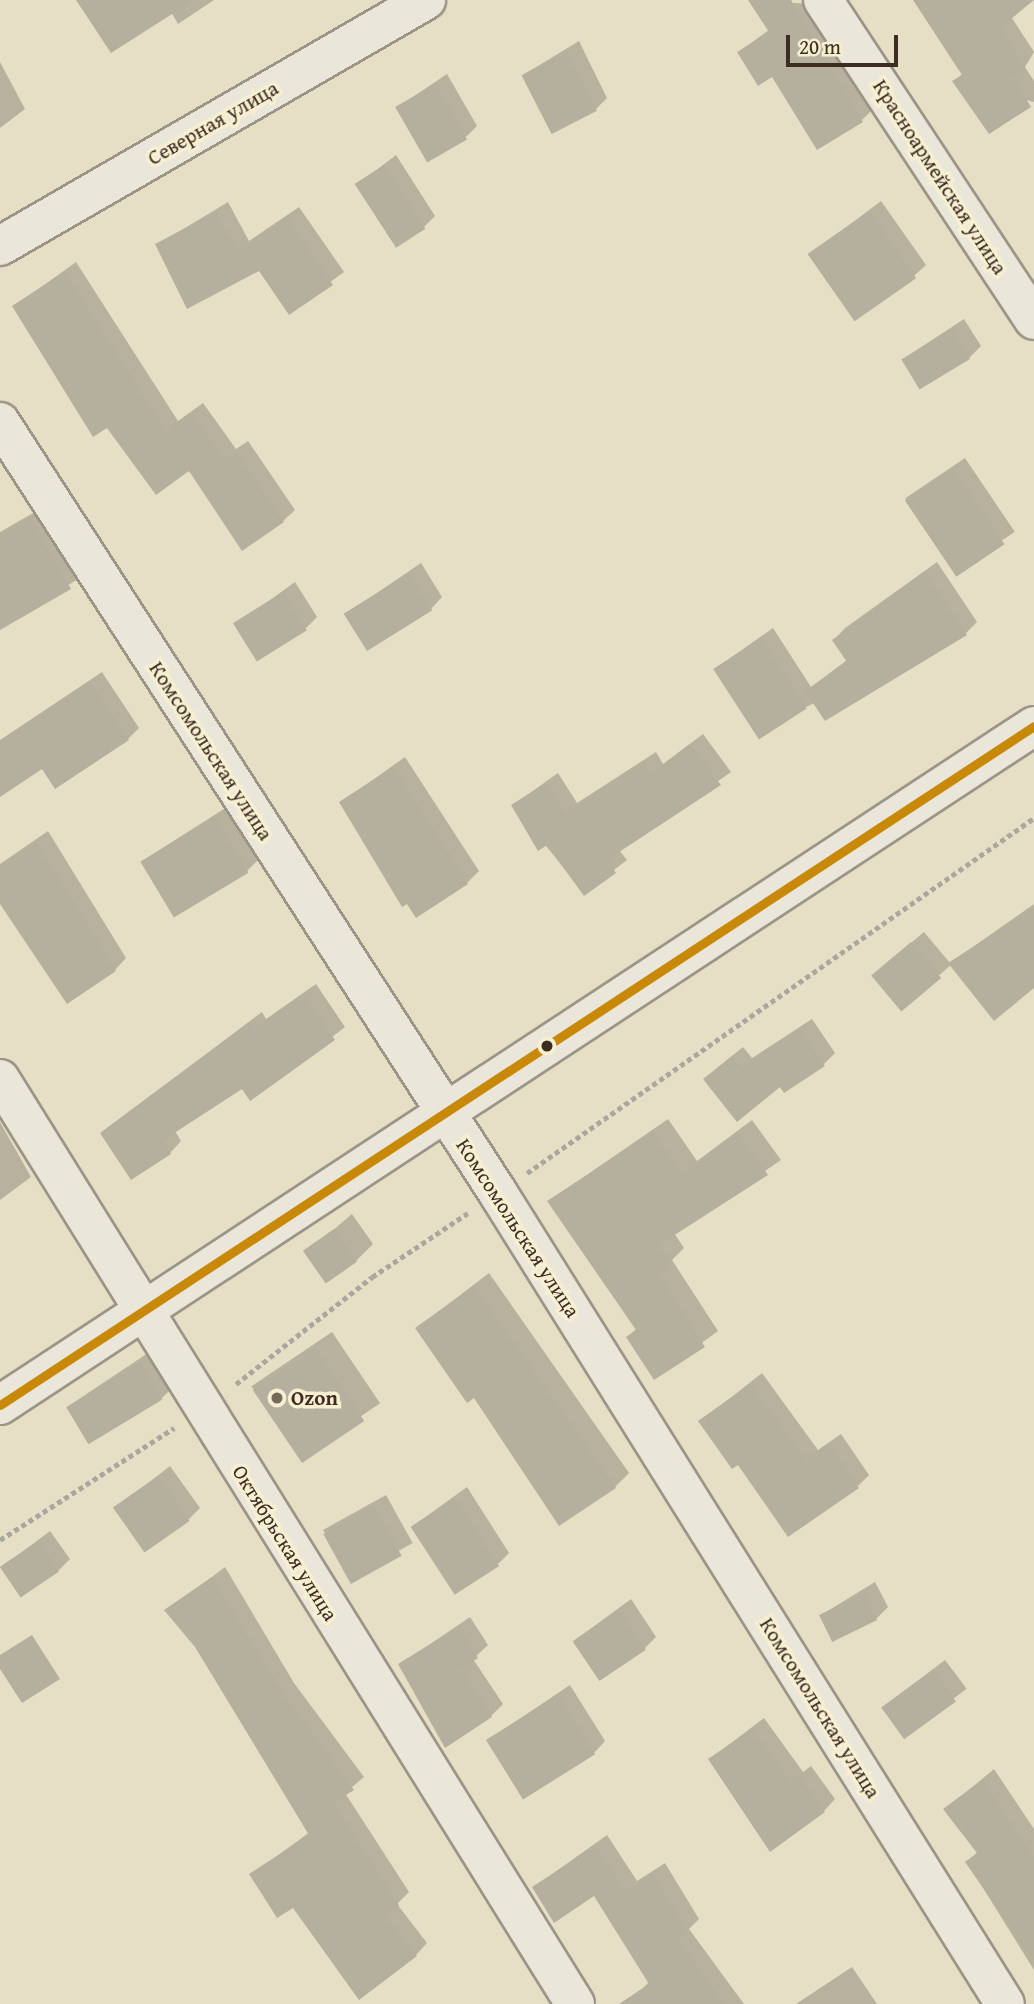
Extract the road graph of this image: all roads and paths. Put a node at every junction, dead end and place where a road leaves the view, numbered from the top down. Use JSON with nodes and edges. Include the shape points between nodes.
{"nodes":[{"id":1,"x":426,"y":0,"type":"edge"},
{"id":2,"x":823,"y":0,"type":"edge"},
{"id":3,"x":0,"y":246,"type":"edge"},
{"id":4,"x":1034,"y":320,"type":"edge"},
{"id":5,"x":0,"y":422,"type":"edge"},
{"id":6,"x":1034,"y":726,"type":"edge"},
{"id":7,"x":0,"y":1079,"type":"edge"},
{"id":8,"x":442,"y":1110,"type":"junction"},
{"id":9,"x":144,"y":1313,"type":"junction"},
{"id":10,"x":0,"y":1405,"type":"edge"},
{"id":11,"x":575,"y":2004,"type":"edge"},
{"id":12,"x":1005,"y":2004,"type":"edge"}],
"edges":[{"from":1,"to":3,"type":"street","name":"Северная улица"},
{"from":2,"to":4,"type":"street","name":"Красноармейская улица"},
{"from":5,"to":8,"type":"street","name":"Комсомольская улица"},
{"from":6,"to":8,"type":"street"},
{"from":7,"to":9,"type":"street","name":"Октябрьская улица"},
{"from":8,"to":9,"type":"street"},
{"from":8,"to":12,"type":"street","name":"Комсомольская улица"},
{"from":9,"to":10,"type":"street"},
{"from":9,"to":11,"type":"street","name":"Октябрьская улица"}]}
